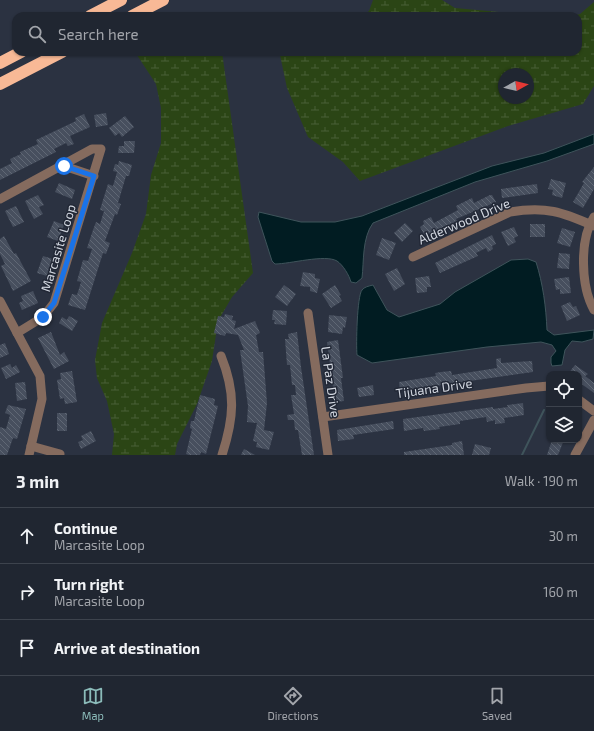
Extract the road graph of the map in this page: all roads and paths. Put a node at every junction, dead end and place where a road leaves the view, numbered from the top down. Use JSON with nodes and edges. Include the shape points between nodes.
{"nodes":[{"id":1,"x":121,"y":0,"type":"edge"},
{"id":2,"x":163,"y":0,"type":"edge"},
{"id":3,"x":98,"y":12,"type":"edge"},
{"id":4,"x":140,"y":12,"type":"edge"},
{"id":5,"x":13,"y":56,"type":"edge"},
{"id":6,"x":54,"y":56,"type":"edge"},
{"id":7,"x":0,"y":63,"type":"edge"},
{"id":8,"x":0,"y":84,"type":"edge"},
{"id":9,"x":64,"y":166,"type":"junction"},
{"id":10,"x":94,"y":176,"type":"junction"},
{"id":11,"x":0,"y":199,"type":"edge"},
{"id":12,"x":593,"y":222,"type":"edge"},
{"id":13,"x":413,"y":257,"type":"dead end"},
{"id":14,"x":0,"y":301,"type":"edge"},
{"id":15,"x":594,"y":310,"type":"edge"},
{"id":16,"x":308,"y":313,"type":"dead end"},
{"id":17,"x":17,"y":333,"type":"junction"},
{"id":18,"x":221,"y":356,"type":"dead end"},
{"id":19,"x":546,"y":386,"type":"edge"},
{"id":20,"x":582,"y":402,"type":"edge"},
{"id":21,"x":594,"y":410,"type":"edge"},
{"id":22,"x":323,"y":417,"type":"junction"},
{"id":23,"x":594,"y":420,"type":"edge"},
{"id":24,"x":30,"y":450,"type":"edge"},
{"id":25,"x":60,"y":454,"type":"edge"},
{"id":26,"x":222,"y":455,"type":"edge"},
{"id":27,"x":328,"y":455,"type":"edge"},
{"id":28,"x":575,"y":455,"type":"edge"}],
"edges":[{"from":1,"to":3,"type":"highway"},
{"from":2,"to":4,"type":"highway"},
{"from":5,"to":7,"type":"highway"},
{"from":6,"to":8,"type":"highway"},
{"from":9,"to":10,"type":"street"},
{"from":9,"to":10,"type":"street","name":"Marcasite Loop","via":[[92,149],[101,149]]},
{"from":9,"to":11,"type":"street","name":"Marcasite Loop"},
{"from":10,"to":17,"type":"street","name":"Marcasite Loop","via":[[54,303],[43,317]]},
{"from":12,"to":13,"type":"street","name":"Alderwood Drive","via":[[559,211],[528,209],[510,212]]},
{"from":12,"to":15,"type":"street","via":[[585,251],[584,272],[588,296]]},
{"from":14,"to":17,"type":"street"},
{"from":16,"to":22,"type":"street","name":"La Paz Drive"},
{"from":17,"to":24,"type":"street","via":[[40,376],[42,399]]},
{"from":18,"to":26,"type":"street","via":[[226,369],[232,410],[232,420]]},
{"from":19,"to":22,"type":"street","name":"Tijuana Drive"},
{"from":20,"to":21,"type":"street"},
{"from":22,"to":27,"type":"street","name":"La Paz Drive"},
{"from":23,"to":28,"type":"street"},
{"from":24,"to":25,"type":"street"}]}
